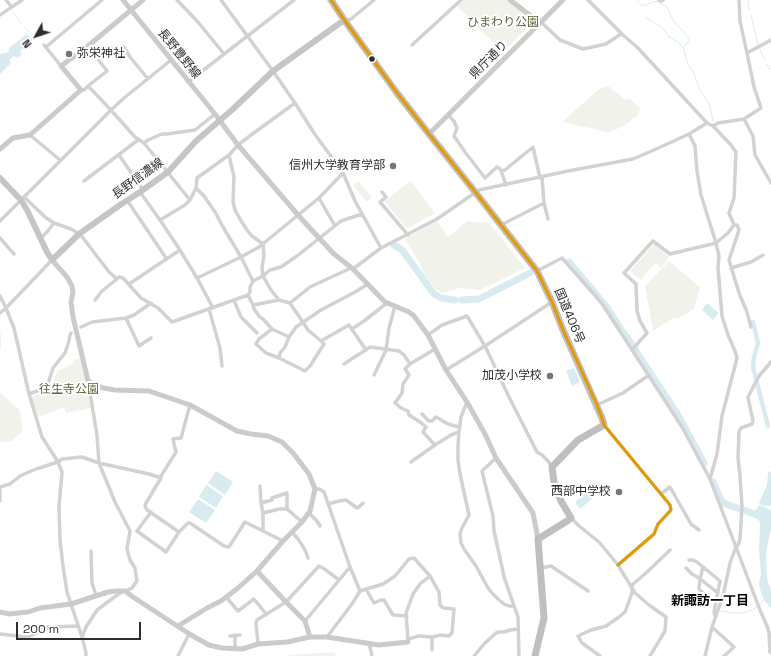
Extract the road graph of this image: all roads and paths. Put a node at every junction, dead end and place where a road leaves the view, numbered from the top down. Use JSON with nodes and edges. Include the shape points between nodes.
{"nodes":[{"id":1,"x":6,"y":0,"type":"edge"},
{"id":2,"x":22,"y":0,"type":"edge"},
{"id":3,"x":102,"y":0,"type":"edge"},
{"id":4,"x":122,"y":0,"type":"edge"},
{"id":5,"x":143,"y":0,"type":"edge"},
{"id":6,"x":178,"y":0,"type":"edge"},
{"id":7,"x":221,"y":0,"type":"edge"},
{"id":8,"x":294,"y":0,"type":"edge"},
{"id":9,"x":331,"y":0,"type":"edge"},
{"id":10,"x":374,"y":0,"type":"edge"},
{"id":11,"x":461,"y":0,"type":"edge"},
{"id":12,"x":510,"y":0,"type":"edge"},
{"id":13,"x":563,"y":0,"type":"edge"},
{"id":14,"x":588,"y":0,"type":"edge"},
{"id":15,"x":659,"y":0,"type":"edge"},
{"id":16,"x":663,"y":0,"type":"edge"},
{"id":17,"x":738,"y":0,"type":"edge"},
{"id":18,"x":11,"y":6,"type":"junction"},
{"id":19,"x":131,"y":10,"type":"junction"},
{"id":20,"x":0,"y":14,"type":"edge"},
{"id":21,"x":345,"y":21,"type":"junction"},
{"id":22,"x":541,"y":22,"type":"junction"},
{"id":23,"x":622,"y":34,"type":"junction"},
{"id":24,"x":248,"y":36,"type":"junction"},
{"id":25,"x":771,"y":40,"type":"edge"},
{"id":26,"x":412,"y":45,"type":"dead end"},
{"id":27,"x":88,"y":46,"type":"junction"},
{"id":28,"x":124,"y":47,"type":"dead end"},
{"id":29,"x":747,"y":53,"type":"junction"},
{"id":30,"x":224,"y":54,"type":"junction"},
{"id":31,"x":171,"y":60,"type":"junction"},
{"id":32,"x":61,"y":66,"type":"junction"},
{"id":33,"x":273,"y":71,"type":"junction"},
{"id":34,"x":148,"y":79,"type":"junction"},
{"id":35,"x":188,"y":82,"type":"junction"},
{"id":36,"x":88,"y":86,"type":"junction"},
{"id":37,"x":81,"y":90,"type":"junction"},
{"id":38,"x":296,"y":104,"type":"junction"},
{"id":39,"x":111,"y":110,"type":"junction"},
{"id":40,"x":215,"y":114,"type":"junction"},
{"id":41,"x":448,"y":115,"type":"junction"},
{"id":42,"x":744,"y":119,"type":"junction"},
{"id":43,"x":220,"y":121,"type":"junction"},
{"id":44,"x":707,"y":123,"type":"junction"},
{"id":45,"x":713,"y":126,"type":"junction"},
{"id":46,"x":429,"y":134,"type":"junction"},
{"id":47,"x":689,"y":134,"type":"junction"},
{"id":48,"x":30,"y":135,"type":"junction"},
{"id":49,"x":138,"y":140,"type":"junction"},
{"id":50,"x":144,"y":143,"type":"junction"},
{"id":51,"x":238,"y":145,"type":"junction"},
{"id":52,"x":0,"y":148,"type":"edge"},
{"id":53,"x":118,"y":155,"type":"junction"},
{"id":54,"x":229,"y":155,"type":"junction"},
{"id":55,"x":60,"y":160,"type":"junction"},
{"id":56,"x":501,"y":171,"type":"junction"},
{"id":57,"x":168,"y":172,"type":"junction"},
{"id":58,"x":343,"y":173,"type":"junction"},
{"id":59,"x":0,"y":178,"type":"edge"},
{"id":60,"x":541,"y":178,"type":"junction"},
{"id":61,"x":84,"y":182,"type":"dead end"},
{"id":62,"x":771,"y":183,"type":"edge"},
{"id":63,"x":506,"y":185,"type":"junction"},
{"id":64,"x":196,"y":188,"type":"junction"},
{"id":65,"x":141,"y":191,"type":"junction"},
{"id":66,"x":382,"y":192,"type":"dead end"},
{"id":67,"x":476,"y":193,"type":"junction"},
{"id":68,"x":319,"y":198,"type":"junction"},
{"id":69,"x":22,"y":199,"type":"junction"},
{"id":70,"x":127,"y":200,"type":"junction"},
{"id":71,"x":190,"y":200,"type":"junction"},
{"id":72,"x":544,"y":203,"type":"junction"},
{"id":73,"x":362,"y":214,"type":"junction"},
{"id":74,"x":298,"y":215,"type":"junction"},
{"id":75,"x":548,"y":219,"type":"dead end"},
{"id":76,"x":160,"y":220,"type":"junction"},
{"id":77,"x":0,"y":221,"type":"edge"},
{"id":78,"x":54,"y":222,"type":"junction"},
{"id":79,"x":501,"y":225,"type":"junction"},
{"id":80,"x":734,"y":225,"type":"junction"},
{"id":81,"x":335,"y":226,"type":"junction"},
{"id":82,"x":80,"y":234,"type":"junction"},
{"id":83,"x":408,"y":235,"type":"junction"},
{"id":84,"x":0,"y":238,"type":"edge"},
{"id":85,"x":41,"y":238,"type":"junction"},
{"id":86,"x":319,"y":238,"type":"junction"},
{"id":87,"x":716,"y":243,"type":"junction"},
{"id":88,"x":263,"y":244,"type":"junction"},
{"id":89,"x":381,"y":248,"type":"junction"},
{"id":90,"x":180,"y":250,"type":"junction"},
{"id":91,"x":14,"y":254,"type":"dead end"},
{"id":92,"x":763,"y":255,"type":"dead end"},
{"id":93,"x":241,"y":257,"type":"junction"},
{"id":94,"x":166,"y":258,"type":"junction"},
{"id":95,"x":52,"y":260,"type":"junction"},
{"id":96,"x":352,"y":268,"type":"junction"},
{"id":97,"x":731,"y":268,"type":"junction"},
{"id":98,"x":537,"y":271,"type":"junction"},
{"id":99,"x":263,"y":276,"type":"junction"},
{"id":100,"x":197,"y":278,"type":"junction"},
{"id":101,"x":117,"y":279,"type":"junction"},
{"id":102,"x":253,"y":281,"type":"junction"},
{"id":103,"x":129,"y":284,"type":"junction"},
{"id":104,"x":368,"y":284,"type":"junction"},
{"id":105,"x":248,"y":295,"type":"junction"},
{"id":106,"x":0,"y":296,"type":"edge"},
{"id":107,"x":95,"y":300,"type":"dead end"},
{"id":108,"x":234,"y":300,"type":"junction"},
{"id":109,"x":279,"y":300,"type":"junction"},
{"id":110,"x":552,"y":302,"type":"junction"},
{"id":111,"x":151,"y":303,"type":"junction"},
{"id":112,"x":290,"y":303,"type":"junction"},
{"id":113,"x":387,"y":303,"type":"junction"},
{"id":114,"x":253,"y":305,"type":"junction"},
{"id":115,"x":395,"y":306,"type":"junction"},
{"id":116,"x":6,"y":308,"type":"junction"},
{"id":117,"x":211,"y":308,"type":"junction"},
{"id":118,"x":0,"y":313,"type":"edge"},
{"id":119,"x":126,"y":318,"type":"junction"},
{"id":120,"x":302,"y":322,"type":"junction"},
{"id":121,"x":81,"y":327,"type":"dead end"},
{"id":122,"x":751,"y":327,"type":"dead end"},
{"id":123,"x":272,"y":329,"type":"junction"},
{"id":124,"x":352,"y":329,"type":"junction"},
{"id":125,"x":71,"y":333,"type":"dead end"},
{"id":126,"x":257,"y":333,"type":"dead end"},
{"id":127,"x":428,"y":335,"type":"junction"},
{"id":128,"x":289,"y":337,"type":"junction"},
{"id":129,"x":151,"y":338,"type":"dead end"},
{"id":130,"x":321,"y":341,"type":"junction"},
{"id":131,"x":485,"y":346,"type":"junction"},
{"id":132,"x":435,"y":349,"type":"junction"},
{"id":133,"x":366,"y":350,"type":"junction"},
{"id":134,"x":386,"y":350,"type":"junction"},
{"id":135,"x":632,"y":350,"type":"junction"},
{"id":136,"x":279,"y":358,"type":"junction"},
{"id":137,"x":771,"y":362,"type":"edge"},
{"id":138,"x":344,"y":364,"type":"dead end"},
{"id":139,"x":410,"y":364,"type":"junction"},
{"id":140,"x":222,"y":366,"type":"dead end"},
{"id":141,"x":446,"y":370,"type":"junction"},
{"id":142,"x":374,"y":375,"type":"dead end"},
{"id":143,"x":649,"y":375,"type":"junction"},
{"id":144,"x":88,"y":381,"type":"junction"},
{"id":145,"x":29,"y":394,"type":"junction"},
{"id":146,"x":467,"y":402,"type":"junction"},
{"id":147,"x":190,"y":405,"type":"junction"},
{"id":148,"x":597,"y":405,"type":"junction"},
{"id":149,"x":422,"y":414,"type":"dead end"},
{"id":150,"x":604,"y":425,"type":"junction"},
{"id":151,"x":459,"y":427,"type":"junction"},
{"id":152,"x":458,"y":432,"type":"junction"},
{"id":153,"x":435,"y":445,"type":"junction"},
{"id":154,"x":496,"y":458,"type":"junction"},
{"id":155,"x":58,"y":462,"type":"junction"},
{"id":156,"x":412,"y":462,"type":"dead end"},
{"id":157,"x":99,"y":463,"type":"junction"},
{"id":158,"x":552,"y":467,"type":"junction"},
{"id":159,"x":161,"y":478,"type":"junction"},
{"id":160,"x":710,"y":479,"type":"junction"},
{"id":161,"x":260,"y":486,"type":"dead end"},
{"id":162,"x":0,"y":489,"type":"edge"},
{"id":163,"x":315,"y":489,"type":"junction"},
{"id":164,"x":661,"y":494,"type":"junction"},
{"id":165,"x":0,"y":501,"type":"edge"},
{"id":166,"x":261,"y":503,"type":"junction"},
{"id":167,"x":363,"y":503,"type":"dead end"},
{"id":168,"x":328,"y":504,"type":"junction"},
{"id":169,"x":288,"y":509,"type":"junction"},
{"id":170,"x":150,"y":512,"type":"junction"},
{"id":171,"x":263,"y":513,"type":"junction"},
{"id":172,"x":309,"y":514,"type":"junction"},
{"id":173,"x":571,"y":518,"type":"junction"},
{"id":174,"x":302,"y":522,"type":"junction"},
{"id":175,"x":320,"y":526,"type":"dead end"},
{"id":176,"x":699,"y":530,"type":"dead end"},
{"id":177,"x":263,"y":531,"type":"junction"},
{"id":178,"x":179,"y":532,"type":"junction"},
{"id":179,"x":292,"y":532,"type":"junction"},
{"id":180,"x":538,"y":539,"type":"junction"},
{"id":181,"x":283,"y":541,"type":"junction"},
{"id":182,"x":736,"y":548,"type":"junction"},
{"id":183,"x":670,"y":550,"type":"dead end"},
{"id":184,"x":91,"y":551,"type":"dead end"},
{"id":185,"x":308,"y":558,"type":"dead end"},
{"id":186,"x":689,"y":560,"type":"dead end"},
{"id":187,"x":618,"y":564,"type":"junction"},
{"id":188,"x":350,"y":567,"type":"junction"},
{"id":189,"x":703,"y":567,"type":"junction"},
{"id":190,"x":540,"y":568,"type":"junction"},
{"id":191,"x":686,"y":568,"type":"dead end"},
{"id":192,"x":257,"y":570,"type":"junction"},
{"id":193,"x":430,"y":576,"type":"junction"},
{"id":194,"x":700,"y":579,"type":"junction"},
{"id":195,"x":339,"y":580,"type":"junction"},
{"id":196,"x":632,"y":587,"type":"junction"},
{"id":197,"x":366,"y":589,"type":"junction"},
{"id":198,"x":125,"y":591,"type":"junction"},
{"id":199,"x":360,"y":591,"type":"junction"},
{"id":200,"x":588,"y":591,"type":"dead end"},
{"id":201,"x":718,"y":593,"type":"junction"},
{"id":202,"x":96,"y":596,"type":"junction"},
{"id":203,"x":226,"y":596,"type":"junction"},
{"id":204,"x":708,"y":598,"type":"dead end"},
{"id":205,"x":286,"y":602,"type":"junction"},
{"id":206,"x":71,"y":604,"type":"junction"},
{"id":207,"x":514,"y":606,"type":"junction"},
{"id":208,"x":0,"y":612,"type":"edge"},
{"id":209,"x":266,"y":614,"type":"junction"},
{"id":210,"x":406,"y":616,"type":"junction"},
{"id":211,"x":716,"y":617,"type":"junction"},
{"id":212,"x":305,"y":621,"type":"junction"},
{"id":213,"x":78,"y":626,"type":"junction"},
{"id":214,"x":178,"y":626,"type":"junction"},
{"id":215,"x":712,"y":627,"type":"junction"},
{"id":216,"x":518,"y":628,"type":"junction"},
{"id":217,"x":0,"y":634,"type":"edge"},
{"id":218,"x":189,"y":634,"type":"junction"},
{"id":219,"x":235,"y":635,"type":"junction"},
{"id":220,"x":240,"y":635,"type":"dead end"},
{"id":221,"x":230,"y":636,"type":"dead end"},
{"id":222,"x":82,"y":637,"type":"junction"},
{"id":223,"x":310,"y":637,"type":"junction"},
{"id":224,"x":327,"y":637,"type":"junction"},
{"id":225,"x":432,"y":637,"type":"junction"},
{"id":226,"x":408,"y":640,"type":"junction"},
{"id":227,"x":369,"y":643,"type":"junction"},
{"id":228,"x":258,"y":644,"type":"junction"},
{"id":229,"x":235,"y":649,"type":"junction"},
{"id":230,"x":432,"y":650,"type":"dead end"},
{"id":231,"x":770,"y":653,"type":"edge"},
{"id":232,"x":705,"y":654,"type":"edge"},
{"id":233,"x":86,"y":656,"type":"edge"},
{"id":234,"x":178,"y":656,"type":"edge"},
{"id":235,"x":372,"y":656,"type":"edge"},
{"id":236,"x":474,"y":656,"type":"edge"},
{"id":237,"x":519,"y":656,"type":"edge"},
{"id":238,"x":535,"y":656,"type":"edge"},
{"id":239,"x":600,"y":656,"type":"edge"},
{"id":240,"x":650,"y":656,"type":"edge"},
{"id":241,"x":709,"y":656,"type":"edge"},
{"id":242,"x":724,"y":656,"type":"edge"},
{"id":243,"x":766,"y":656,"type":"edge"}],
"edges":[{"from":1,"to":18,"type":"street"},
{"from":2,"to":18,"type":"street"},
{"from":3,"to":32,"type":"street","via":[[45,46]]},
{"from":4,"to":19,"type":"street","name":"長野豊野線"},
{"from":5,"to":19,"type":"street"},
{"from":6,"to":30,"type":"street"},
{"from":7,"to":24,"type":"street"},
{"from":8,"to":24,"type":"street"},
{"from":9,"to":21,"type":"highway","name":"国道406号"},
{"from":10,"to":21,"type":"street"},
{"from":11,"to":26,"type":"street"},
{"from":12,"to":22,"type":"street"},
{"from":13,"to":22,"type":"street","name":"県庁通り"},
{"from":14,"to":23,"type":"street"},
{"from":15,"to":16,"type":"street"},
{"from":17,"to":29,"type":"street"},
{"from":18,"to":20,"type":"street"},
{"from":19,"to":27,"type":"street"},
{"from":19,"to":31,"type":"street","name":"長野豊野線"},
{"from":21,"to":33,"type":"main road","name":"長野信濃線"},
{"from":21,"to":46,"type":"highway","name":"国道406号"},
{"from":22,"to":23,"type":"street","via":[[560,40],[583,49],[606,44]]},
{"from":22,"to":41,"type":"street","name":"県庁通り"},
{"from":23,"to":44,"type":"street"},
{"from":24,"to":30,"type":"street"},
{"from":24,"to":33,"type":"street"},
{"from":25,"to":29,"type":"street"},
{"from":27,"to":32,"type":"street"},
{"from":27,"to":36,"type":"street","via":[[107,71]]},
{"from":28,"to":34,"type":"street"},
{"from":29,"to":42,"type":"street","via":[[761,108]]},
{"from":30,"to":35,"type":"street"},
{"from":31,"to":34,"type":"street"},
{"from":31,"to":35,"type":"street","name":"長野豊野線"},
{"from":32,"to":37,"type":"street"},
{"from":33,"to":38,"type":"street"},
{"from":33,"to":43,"type":"main road","name":"長野信濃線"},
{"from":34,"to":39,"type":"street"},
{"from":35,"to":40,"type":"street","name":"長野豊野線"},
{"from":36,"to":37,"type":"street"},
{"from":36,"to":39,"type":"street"},
{"from":37,"to":48,"type":"street"},
{"from":38,"to":51,"type":"street"},
{"from":38,"to":58,"type":"street"},
{"from":39,"to":49,"type":"street"},
{"from":39,"to":55,"type":"street"},
{"from":40,"to":43,"type":"street","name":"長野豊野線"},
{"from":40,"to":50,"type":"street","via":[[196,130],[162,134]]},
{"from":41,"to":46,"type":"street","name":"県庁通り"},
{"from":41,"to":56,"type":"street","via":[[457,128],[454,136],[484,178],[497,167]]},
{"from":42,"to":45,"type":"street"},
{"from":42,"to":62,"type":"street","via":[[753,136],[755,155]]},
{"from":43,"to":51,"type":"street","name":"長野豊野線"},
{"from":43,"to":57,"type":"main road","name":"長野信濃線","via":[[196,141]]},
{"from":44,"to":45,"type":"street"},
{"from":44,"to":47,"type":"street"},
{"from":45,"to":80,"type":"street","via":[[736,152],[734,198],[729,213]]},
{"from":46,"to":67,"type":"highway","name":"国道406号"},
{"from":47,"to":60,"type":"street","via":[[633,159]]},
{"from":47,"to":87,"type":"street","via":[[695,146],[701,195]]},
{"from":48,"to":52,"type":"street","via":[[13,138]]},
{"from":48,"to":55,"type":"street"},
{"from":49,"to":50,"type":"street"},
{"from":49,"to":53,"type":"street"},
{"from":50,"to":57,"type":"street"},
{"from":51,"to":54,"type":"street"},
{"from":51,"to":74,"type":"street","name":"長野豊野線"},
{"from":53,"to":61,"type":"street"},
{"from":53,"to":65,"type":"street"},
{"from":54,"to":64,"type":"street","via":[[197,178]]},
{"from":54,"to":88,"type":"street","via":[[234,177],[235,210],[247,230]]},
{"from":55,"to":69,"type":"street"},
{"from":56,"to":60,"type":"street","via":[[533,146]]},
{"from":56,"to":63,"type":"street"},
{"from":57,"to":65,"type":"main road","name":"長野信濃線"},
{"from":57,"to":71,"type":"street"},
{"from":58,"to":68,"type":"street"},
{"from":58,"to":73,"type":"street"},
{"from":59,"to":69,"type":"main road"},
{"from":60,"to":63,"type":"street"},
{"from":60,"to":72,"type":"street"},
{"from":63,"to":67,"type":"street","via":[[479,190]]},
{"from":64,"to":71,"type":"street"},
{"from":64,"to":93,"type":"street","via":[[215,212]]},
{"from":65,"to":70,"type":"main road","name":"長野信濃線"},
{"from":65,"to":76,"type":"street"},
{"from":66,"to":83,"type":"street","via":[[386,197],[380,202]]},
{"from":67,"to":79,"type":"highway","name":"国道406号"},
{"from":67,"to":83,"type":"street"},
{"from":68,"to":74,"type":"street"},
{"from":68,"to":81,"type":"street"},
{"from":69,"to":77,"type":"street"},
{"from":69,"to":78,"type":"street"},
{"from":69,"to":85,"type":"main road"},
{"from":70,"to":82,"type":"main road","name":"長野信濃線"},
{"from":70,"to":94,"type":"street"},
{"from":71,"to":76,"type":"street"},
{"from":72,"to":75,"type":"street"},
{"from":72,"to":79,"type":"street"},
{"from":73,"to":81,"type":"street","via":[[340,221]]},
{"from":73,"to":89,"type":"street"},
{"from":74,"to":86,"type":"street","name":"長野豊野線"},
{"from":74,"to":88,"type":"street"},
{"from":76,"to":90,"type":"street"},
{"from":78,"to":82,"type":"street"},
{"from":78,"to":85,"type":"street"},
{"from":79,"to":98,"type":"highway","name":"国道406号"},
{"from":80,"to":87,"type":"street"},
{"from":80,"to":97,"type":"street","via":[[737,225],[739,230],[729,260]]},
{"from":81,"to":86,"type":"street"},
{"from":82,"to":95,"type":"main road","name":"長野信濃線"},
{"from":82,"to":101,"type":"street"},
{"from":83,"to":89,"type":"street"},
{"from":84,"to":91,"type":"street"},
{"from":85,"to":95,"type":"main road"},
{"from":86,"to":96,"type":"street","name":"長野豊野線"},
{"from":86,"to":99,"type":"street","via":[[297,256]]},
{"from":87,"to":135,"type":"street","via":[[670,254],[653,241],[624,273],[636,284],[637,311],[648,333]]},
{"from":87,"to":160,"type":"street","via":[[722,316],[737,358],[722,416],[717,454]]},
{"from":88,"to":93,"type":"street"},
{"from":88,"to":99,"type":"street"},
{"from":89,"to":96,"type":"street"},
{"from":90,"to":94,"type":"street"},
{"from":90,"to":100,"type":"street"},
{"from":92,"to":97,"type":"street"},
{"from":93,"to":100,"type":"street"},
{"from":93,"to":102,"type":"street"},
{"from":94,"to":103,"type":"street"},
{"from":95,"to":116,"type":"street"},
{"from":95,"to":144,"type":"street","via":[[72,286],[73,317]]},
{"from":96,"to":104,"type":"street","name":"長野豊野線"},
{"from":96,"to":112,"type":"street","via":[[310,287]]},
{"from":97,"to":122,"type":"street"},
{"from":98,"to":110,"type":"highway","name":"国道406号"},
{"from":98,"to":135,"type":"street","via":[[562,258],[601,302]]},
{"from":99,"to":102,"type":"street"},
{"from":99,"to":109,"type":"street"},
{"from":100,"to":117,"type":"street"},
{"from":101,"to":103,"type":"street","via":[[123,278]]},
{"from":101,"to":107,"type":"street"},
{"from":102,"to":105,"type":"street"},
{"from":103,"to":111,"type":"street","via":[[141,298]]},
{"from":104,"to":113,"type":"street","name":"長野豊野線"},
{"from":104,"to":120,"type":"street"},
{"from":105,"to":108,"type":"street"},
{"from":105,"to":114,"type":"street"},
{"from":106,"to":116,"type":"street"},
{"from":108,"to":117,"type":"street"},
{"from":108,"to":126,"type":"street","via":[[241,317]]},
{"from":109,"to":112,"type":"street"},
{"from":109,"to":114,"type":"street"},
{"from":110,"to":131,"type":"street"},
{"from":110,"to":148,"type":"highway","name":"国道406号"},
{"from":111,"to":117,"type":"street","via":[[172,322]]},
{"from":111,"to":119,"type":"street"},
{"from":112,"to":120,"type":"street"},
{"from":113,"to":115,"type":"street"},
{"from":113,"to":124,"type":"street"},
{"from":114,"to":123,"type":"street","via":[[259,316]]},
{"from":115,"to":127,"type":"street","via":[[414,316]]},
{"from":115,"to":134,"type":"street"},
{"from":116,"to":118,"type":"street"},
{"from":116,"to":145,"type":"street","via":[[14,328]]},
{"from":117,"to":140,"type":"street"},
{"from":119,"to":121,"type":"street","via":[[92,322]]},
{"from":119,"to":129,"type":"street","via":[[139,346]]},
{"from":120,"to":128,"type":"street"},
{"from":120,"to":130,"type":"street"},
{"from":123,"to":128,"type":"street"},
{"from":123,"to":136,"type":"street","via":[[256,344],[266,353]]},
{"from":124,"to":130,"type":"street","via":[[350,325]]},
{"from":124,"to":133,"type":"street"},
{"from":125,"to":145,"type":"street","via":[[65,353],[53,368],[47,387]]},
{"from":127,"to":131,"type":"street","via":[[442,325],[467,316]]},
{"from":127,"to":132,"type":"street"},
{"from":128,"to":136,"type":"street"},
{"from":130,"to":136,"type":"street","via":[[324,344],[305,371]]},
{"from":131,"to":141,"type":"street"},
{"from":131,"to":158,"type":"street","via":[[537,452]]},
{"from":132,"to":139,"type":"street"},
{"from":132,"to":141,"type":"street"},
{"from":133,"to":134,"type":"street","via":[[370,347]]},
{"from":133,"to":138,"type":"street"},
{"from":134,"to":139,"type":"street","via":[[399,351]]},
{"from":134,"to":142,"type":"street"},
{"from":135,"to":143,"type":"street"},
{"from":137,"to":182,"type":"street","via":[[759,376],[748,398],[752,424],[741,428],[739,432],[742,507],[740,539]]},
{"from":139,"to":153,"type":"street","via":[[405,369],[409,375],[395,403],[426,427],[422,432]]},
{"from":141,"to":146,"type":"street"},
{"from":143,"to":148,"type":"street","via":[[623,394]]},
{"from":143,"to":160,"type":"street","via":[[682,427]]},
{"from":144,"to":147,"type":"street","via":[[115,390],[149,390]]},
{"from":144,"to":157,"type":"street"},
{"from":145,"to":155,"type":"street","via":[[42,437]]},
{"from":146,"to":151,"type":"street"},
{"from":146,"to":154,"type":"street"},
{"from":147,"to":159,"type":"street","via":[[180,438],[172,439],[176,452]]},
{"from":147,"to":163,"type":"street","via":[[237,431],[268,436],[282,442],[309,474]]},
{"from":148,"to":150,"type":"highway","name":"国道406号"},
{"from":149,"to":151,"type":"street","via":[[429,421],[436,417]]},
{"from":150,"to":158,"type":"highway","via":[[578,440]]},
{"from":150,"to":164,"type":"street"},
{"from":151,"to":152,"type":"street"},
{"from":152,"to":153,"type":"street"},
{"from":152,"to":207,"type":"street","via":[[458,460],[469,515],[460,534],[461,543],[492,593],[504,604]]},
{"from":153,"to":156,"type":"street"},
{"from":154,"to":180,"type":"street","via":[[533,513]]},
{"from":154,"to":207,"type":"street","via":[[482,471],[504,577]]},
{"from":155,"to":157,"type":"street","via":[[62,459],[82,457]]},
{"from":155,"to":162,"type":"street","via":[[32,470]]},
{"from":155,"to":206,"type":"street","via":[[62,472],[60,540]]},
{"from":157,"to":159,"type":"street"},
{"from":157,"to":198,"type":"street","via":[[130,531],[127,549],[137,581],[132,588]]},
{"from":158,"to":173,"type":"highway","via":[[561,502]]},
{"from":159,"to":170,"type":"street","via":[[145,506]]},
{"from":160,"to":182,"type":"street"},
{"from":161,"to":166,"type":"street"},
{"from":162,"to":165,"type":"street"},
{"from":163,"to":168,"type":"street","via":[[324,492]]},
{"from":163,"to":172,"type":"street"},
{"from":164,"to":176,"type":"street","via":[[670,487],[690,524]]},
{"from":164,"to":187,"type":"street","via":[[671,510],[658,524],[654,534]]},
{"from":166,"to":169,"type":"street","via":[[287,493]]},
{"from":166,"to":171,"type":"street"},
{"from":167,"to":168,"type":"street","via":[[357,508],[346,500]]},
{"from":168,"to":188,"type":"street"},
{"from":169,"to":171,"type":"street"},
{"from":169,"to":174,"type":"street"},
{"from":170,"to":178,"type":"street"},
{"from":170,"to":178,"type":"street","via":[[137,531],[166,552]]},
{"from":171,"to":177,"type":"street"},
{"from":172,"to":174,"type":"street"},
{"from":172,"to":175,"type":"street"},
{"from":173,"to":180,"type":"highway"},
{"from":173,"to":187,"type":"street","via":[[599,542]]},
{"from":174,"to":179,"type":"street"},
{"from":177,"to":178,"type":"street","via":[[245,522],[229,546],[224,546],[190,522]]},
{"from":177,"to":181,"type":"street"},
{"from":179,"to":181,"type":"street"},
{"from":179,"to":185,"type":"street"},
{"from":180,"to":190,"type":"highway"},
{"from":181,"to":192,"type":"street"},
{"from":182,"to":211,"type":"street"},
{"from":182,"to":231,"type":"street","via":[[768,626]]},
{"from":183,"to":196,"type":"street"},
{"from":184,"to":202,"type":"street","via":[[92,583]]},
{"from":186,"to":189,"type":"street"},
{"from":187,"to":196,"type":"street"},
{"from":188,"to":195,"type":"street"},
{"from":188,"to":199,"type":"street"},
{"from":189,"to":194,"type":"street"},
{"from":189,"to":201,"type":"street","via":[[720,581]]},
{"from":190,"to":200,"type":"street","via":[[551,566]]},
{"from":190,"to":238,"type":"highway","via":[[544,618]]},
{"from":191,"to":194,"type":"street"},
{"from":192,"to":203,"type":"street"},
{"from":192,"to":205,"type":"street"},
{"from":193,"to":197,"type":"street","via":[[414,558],[409,559],[395,576],[383,584]]},
{"from":193,"to":210,"type":"street","via":[[413,594]]},
{"from":193,"to":225,"type":"street","via":[[439,592],[440,605],[454,609],[452,634]]},
{"from":194,"to":201,"type":"street"},
{"from":194,"to":204,"type":"street","via":[[699,589]]},
{"from":195,"to":205,"type":"street","via":[[319,566]]},
{"from":195,"to":212,"type":"street"},
{"from":196,"to":239,"type":"street","via":[[625,612],[606,626],[578,636],[582,643]]},
{"from":196,"to":240,"type":"street","via":[[635,593],[666,617],[664,631]]},
{"from":197,"to":199,"type":"street"},
{"from":197,"to":210,"type":"street","via":[[374,602],[384,600],[393,615]]},
{"from":198,"to":202,"type":"street"},
{"from":198,"to":214,"type":"street"},
{"from":198,"to":222,"type":"street","via":[[97,610]]},
{"from":199,"to":224,"type":"street"},
{"from":201,"to":211,"type":"street","via":[[714,612]]},
{"from":202,"to":206,"type":"street"},
{"from":203,"to":209,"type":"street","via":[[238,611],[254,599]]},
{"from":203,"to":214,"type":"street"},
{"from":205,"to":209,"type":"street"},
{"from":205,"to":212,"type":"street"},
{"from":206,"to":208,"type":"street","via":[[16,614]]},
{"from":206,"to":213,"type":"street"},
{"from":207,"to":216,"type":"street"},
{"from":209,"to":228,"type":"street","via":[[256,623]]},
{"from":210,"to":226,"type":"street"},
{"from":211,"to":215,"type":"street"},
{"from":212,"to":223,"type":"street"},
{"from":213,"to":217,"type":"street","via":[[48,627],[28,637]]},
{"from":213,"to":222,"type":"street"},
{"from":214,"to":218,"type":"street"},
{"from":215,"to":232,"type":"street"},
{"from":215,"to":242,"type":"street","via":[[734,647]]},
{"from":216,"to":236,"type":"street","via":[[496,633]]},
{"from":216,"to":237,"type":"street"},
{"from":218,"to":229,"type":"street","via":[[209,645]]},
{"from":218,"to":234,"type":"street"},
{"from":219,"to":220,"type":"street"},
{"from":219,"to":221,"type":"street"},
{"from":219,"to":229,"type":"street"},
{"from":222,"to":233,"type":"street"},
{"from":223,"to":224,"type":"street"},
{"from":223,"to":228,"type":"street"},
{"from":224,"to":227,"type":"street"},
{"from":225,"to":226,"type":"street","via":[[419,636]]},
{"from":225,"to":230,"type":"street"},
{"from":226,"to":227,"type":"street","via":[[379,645]]},
{"from":227,"to":235,"type":"street"},
{"from":228,"to":229,"type":"street"},
{"from":231,"to":243,"type":"street"},
{"from":232,"to":241,"type":"street"}]}
